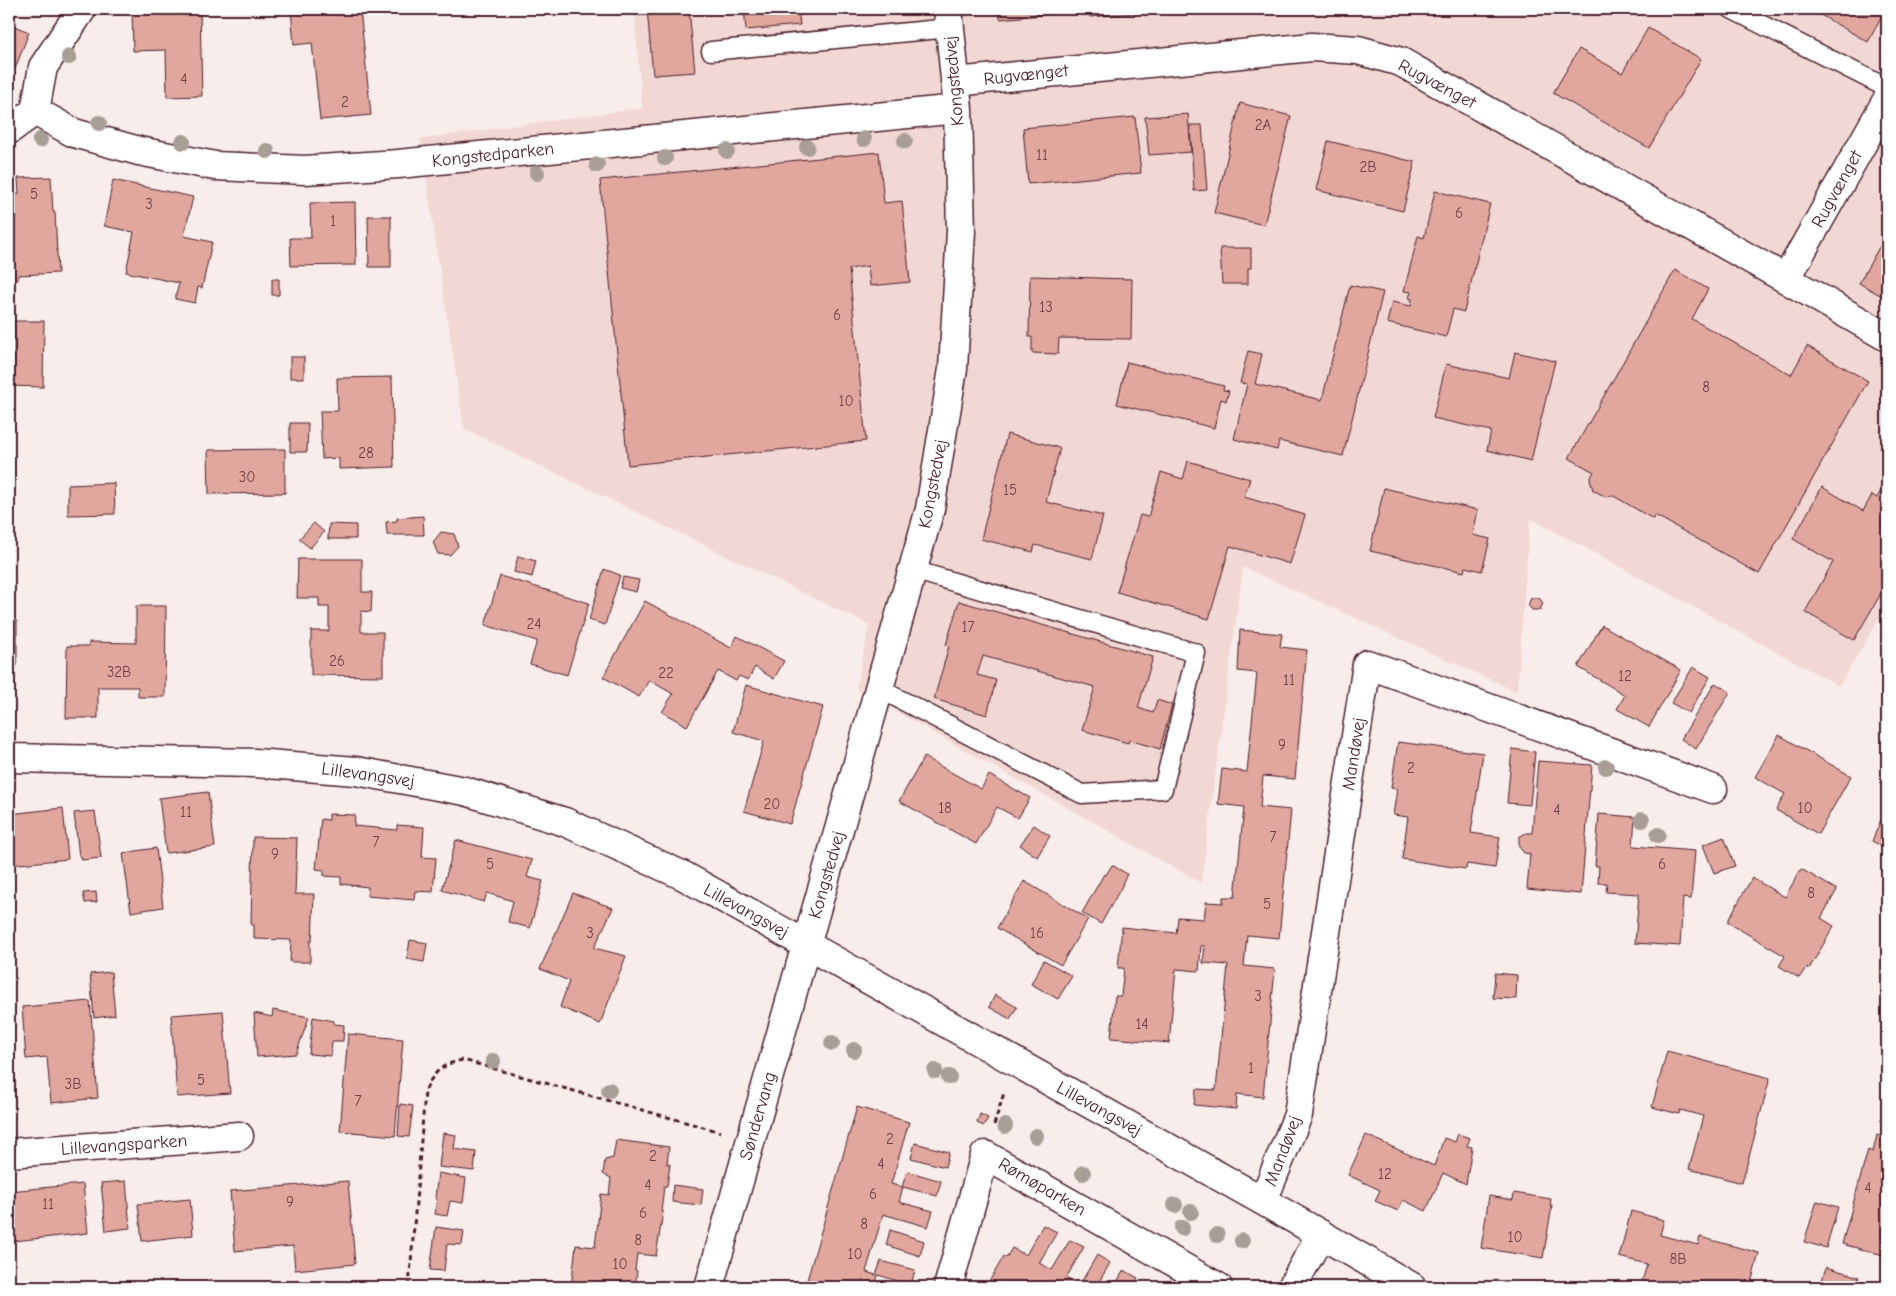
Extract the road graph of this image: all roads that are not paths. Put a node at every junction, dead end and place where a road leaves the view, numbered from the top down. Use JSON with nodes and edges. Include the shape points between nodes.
{"nodes":[{"id":1,"x":82,"y":9,"type":"edge"},
{"id":2,"x":1731,"y":9,"type":"edge"},
{"id":3,"x":949,"y":18,"type":"edge"},
{"id":4,"x":711,"y":51,"type":"dead end"},
{"id":5,"x":955,"y":82,"type":"junction"},
{"id":6,"x":1887,"y":88,"type":"edge"},
{"id":7,"x":1887,"y":100,"type":"edge"},
{"id":8,"x":958,"y":109,"type":"junction"},
{"id":9,"x":35,"y":111,"type":"junction"},
{"id":10,"x":9,"y":130,"type":"edge"},
{"id":11,"x":1786,"y":279,"type":"junction"},
{"id":12,"x":1887,"y":337,"type":"edge"},
{"id":13,"x":913,"y":570,"type":"junction"},
{"id":14,"x":880,"y":689,"type":"junction"},
{"id":15,"x":9,"y":758,"type":"edge"},
{"id":16,"x":1714,"y":789,"type":"dead end"},
{"id":17,"x":807,"y":945,"type":"junction"},
{"id":18,"x":239,"y":1136,"type":"dead end"},
{"id":19,"x":9,"y":1153,"type":"edge"},
{"id":20,"x":1263,"y":1201,"type":"junction"},
{"id":21,"x":1321,"y":1234,"type":"junction"},
{"id":22,"x":709,"y":1287,"type":"edge"},
{"id":23,"x":948,"y":1287,"type":"edge"},
{"id":24,"x":1218,"y":1287,"type":"edge"},
{"id":25,"x":1292,"y":1287,"type":"edge"},
{"id":26,"x":1412,"y":1287,"type":"edge"}],
"edges":[{"from":1,"to":9,"type":"street","via":[[43,67]]},
{"from":2,"to":6,"type":"lane"},
{"from":3,"to":4,"type":"lane"},
{"from":3,"to":5,"type":"street","name":"Kongstedvej"},
{"from":5,"to":8,"type":"street","name":"Kongstedvej"},
{"from":5,"to":11,"type":"street","name":"Rugvænget","via":[[1312,47],[1358,50],[1400,62]]},
{"from":7,"to":11,"type":"street","name":"Rugvænget"},
{"from":8,"to":9,"type":"street","name":"Kongstedparken","via":[[398,164],[305,170],[215,166],[139,151],[74,133]]},
{"from":8,"to":13,"type":"street","name":"Kongstedvej","via":[[961,231],[953,369],[930,509]]},
{"from":9,"to":10,"type":"street"},
{"from":11,"to":12,"type":"street","name":"Rugvænget"},
{"from":13,"to":14,"type":"street","name":"Kongstedvej"},
{"from":13,"to":14,"type":"lane","via":[[1196,653],[1162,790],[1082,794]]},
{"from":14,"to":17,"type":"street","name":"Kongstedvej"},
{"from":15,"to":17,"type":"street","name":"Lillevangsvej","via":[[255,763],[356,771],[465,791],[565,822],[684,876]]},
{"from":16,"to":20,"type":"street","name":"Mandøvej","via":[[1367,664],[1298,1115]]},
{"from":17,"to":20,"type":"street","name":"Lillevangsvej"},
{"from":17,"to":22,"type":"street","name":"Søndervang"},
{"from":18,"to":19,"type":"street","name":"Lillevangsparken"},
{"from":20,"to":21,"type":"street","name":"Lillevangsvej"},
{"from":21,"to":25,"type":"street"},
{"from":21,"to":26,"type":"street","name":"Lillevangsvej"},
{"from":23,"to":24,"type":"street","name":"Rømøparken","via":[[985,1155]]}]}
